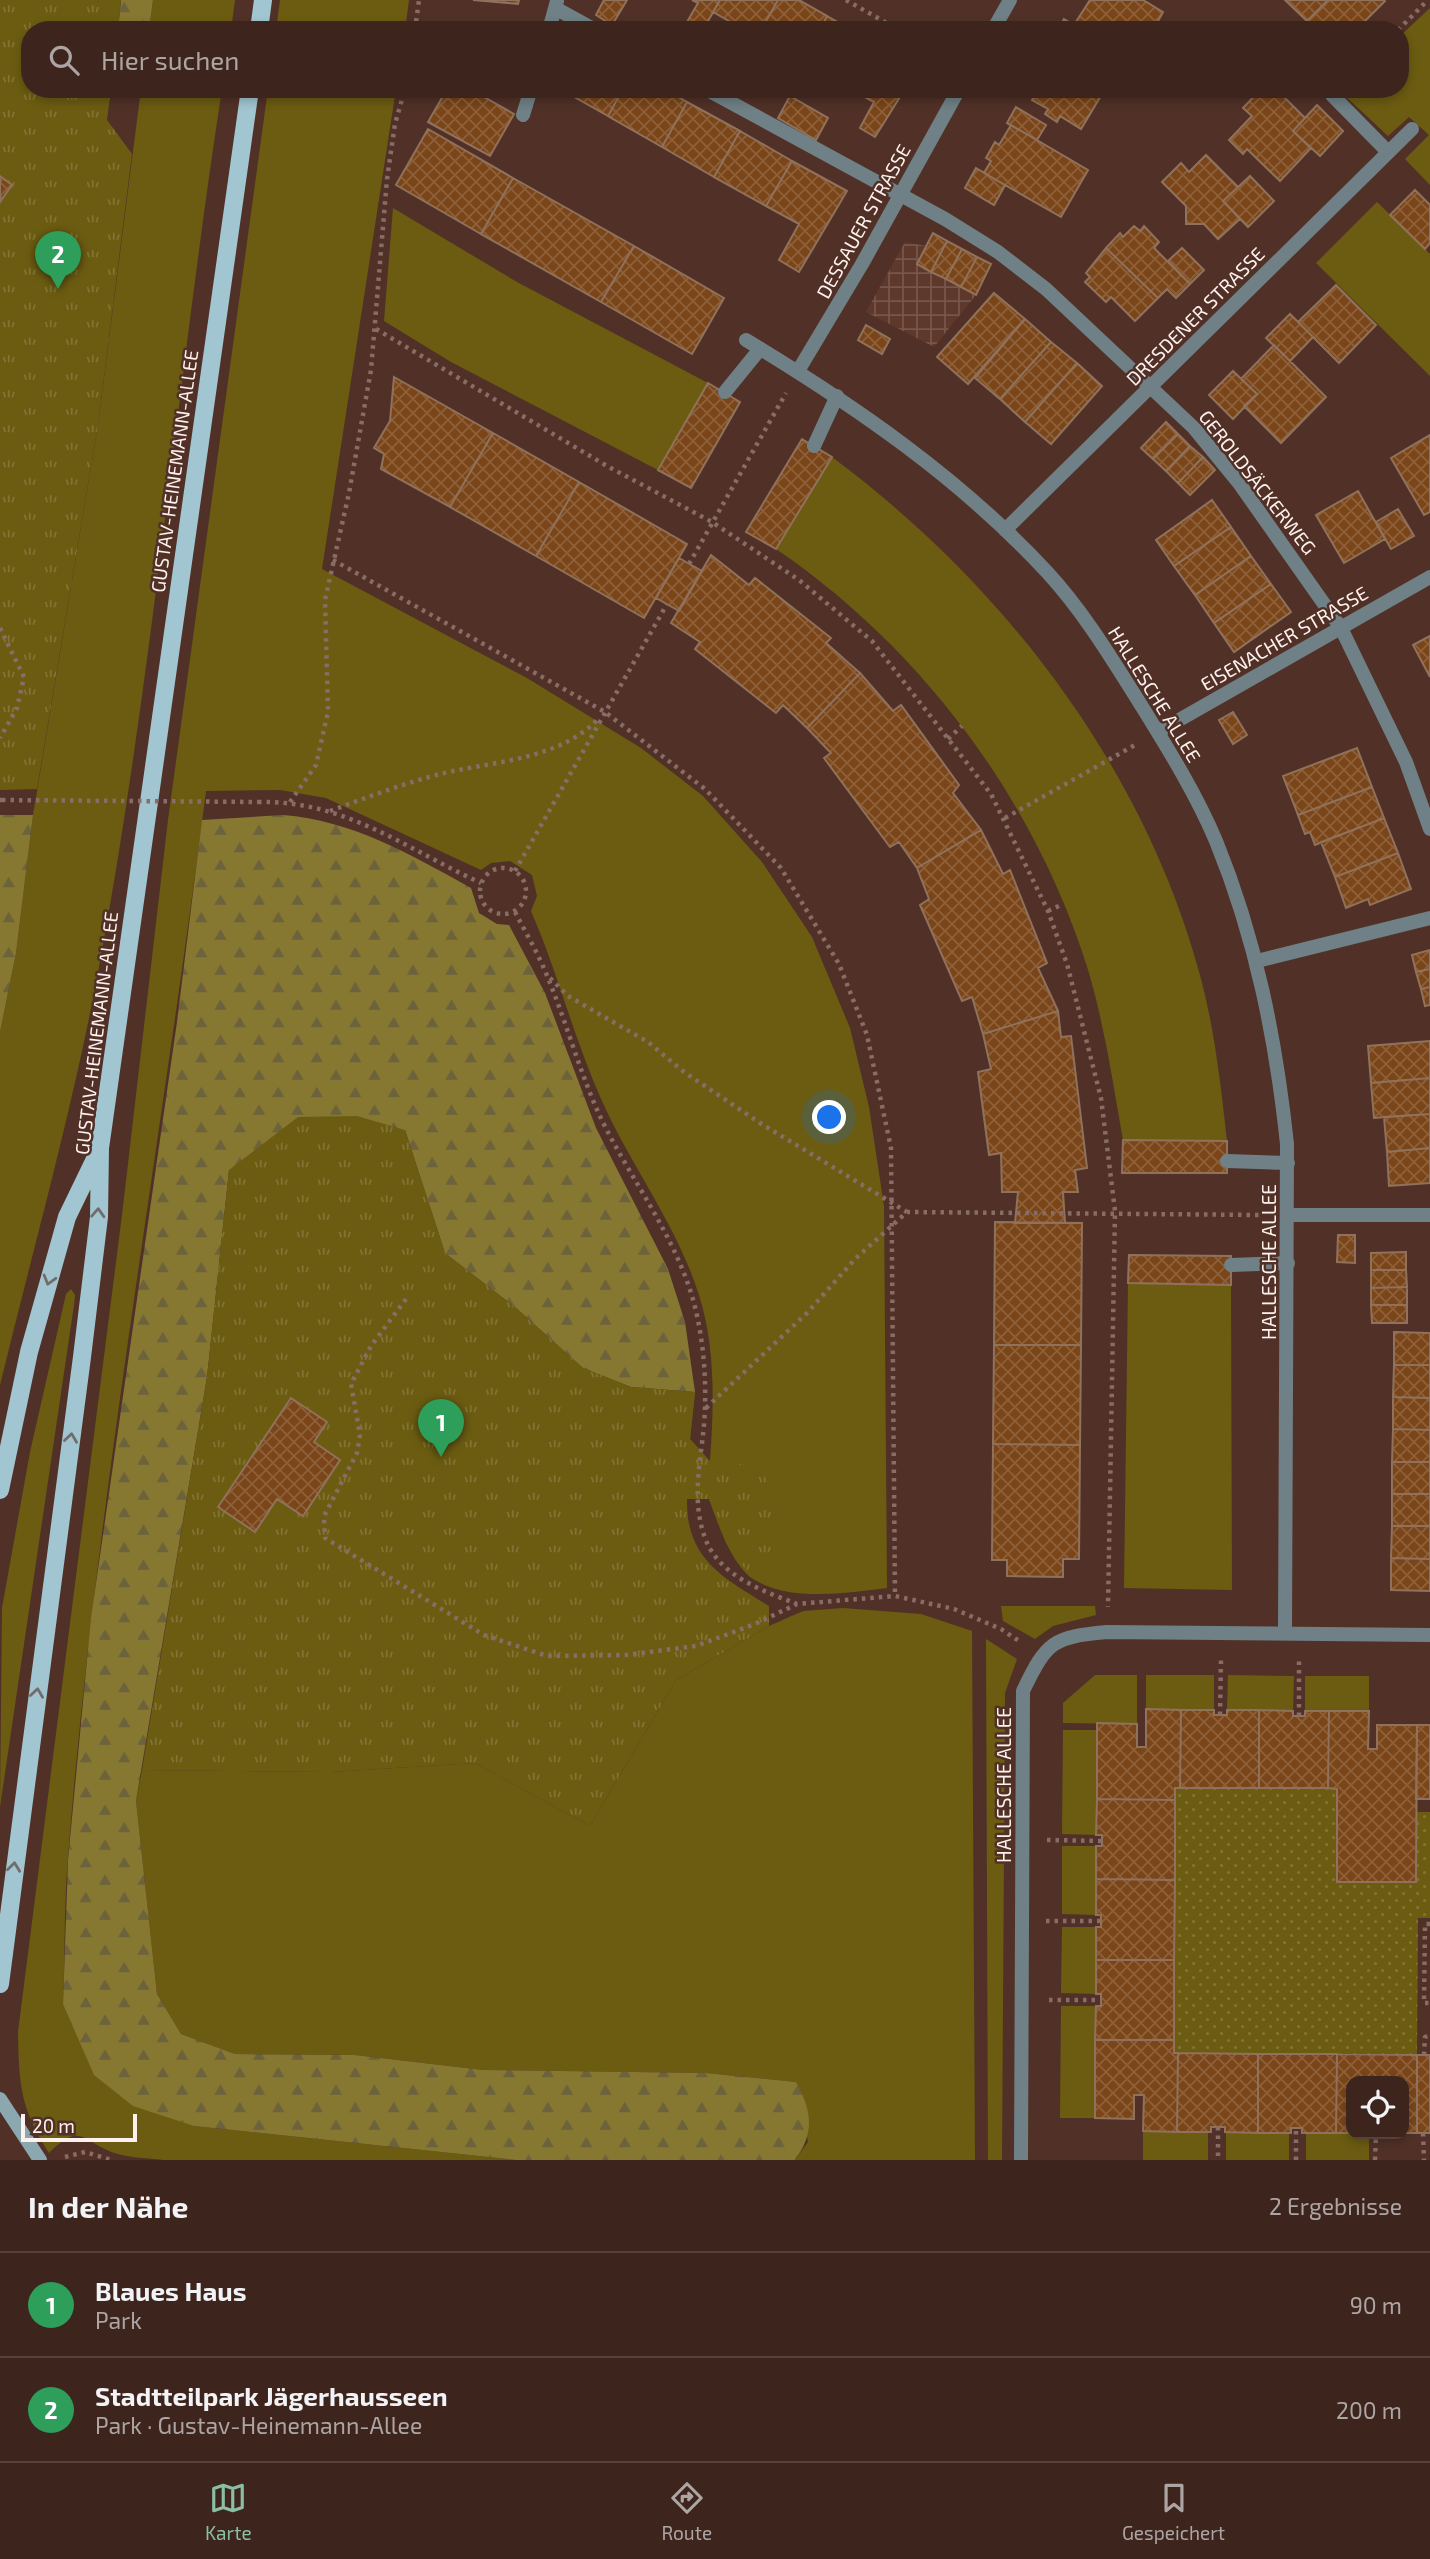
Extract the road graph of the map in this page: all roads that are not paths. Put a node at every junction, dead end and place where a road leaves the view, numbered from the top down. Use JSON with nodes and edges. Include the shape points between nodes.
{"nodes":[{"id":1,"x":263,"y":0,"type":"edge"},
{"id":2,"x":1010,"y":0,"type":"edge"},
{"id":3,"x":556,"y":4,"type":"edge"},
{"id":4,"x":260,"y":21,"type":"edge"},
{"id":5,"x":551,"y":21,"type":"edge"},
{"id":6,"x":582,"y":21,"type":"edge"},
{"id":7,"x":998,"y":21,"type":"edge"},
{"id":8,"x":249,"y":98,"type":"edge"},
{"id":9,"x":528,"y":98,"type":"edge"},
{"id":10,"x":723,"y":98,"type":"edge"},
{"id":11,"x":954,"y":98,"type":"edge"},
{"id":12,"x":1335,"y":98,"type":"edge"},
{"id":13,"x":523,"y":115,"type":"dead end"},
{"id":14,"x":1412,"y":129,"type":"dead end"},
{"id":15,"x":1388,"y":152,"type":"junction"},
{"id":16,"x":900,"y":194,"type":"junction"},
{"id":17,"x":746,"y":340,"type":"dead end"},
{"id":18,"x":760,"y":349,"type":"junction"},
{"id":19,"x":798,"y":371,"type":"junction"},
{"id":20,"x":1152,"y":385,"type":"junction"},
{"id":21,"x":725,"y":392,"type":"dead end"},
{"id":22,"x":837,"y":396,"type":"junction"},
{"id":23,"x":814,"y":446,"type":"dead end"},
{"id":24,"x":1005,"y":530,"type":"junction"},
{"id":25,"x":1430,"y":577,"type":"edge"},
{"id":26,"x":1341,"y":628,"type":"junction"},
{"id":27,"x":1158,"y":732,"type":"junction"},
{"id":28,"x":1430,"y":829,"type":"edge"},
{"id":29,"x":1430,"y":918,"type":"edge"},
{"id":30,"x":1257,"y":961,"type":"junction"},
{"id":31,"x":100,"y":1148,"type":"junction"},
{"id":32,"x":1227,"y":1161,"type":"dead end"},
{"id":33,"x":1288,"y":1163,"type":"junction"},
{"id":34,"x":1289,"y":1215,"type":"junction"},
{"id":35,"x":1430,"y":1215,"type":"edge"},
{"id":36,"x":1288,"y":1264,"type":"junction"},
{"id":37,"x":1231,"y":1265,"type":"dead end"},
{"id":38,"x":0,"y":1490,"type":"edge"},
{"id":39,"x":1292,"y":1632,"type":"junction"},
{"id":40,"x":1430,"y":1635,"type":"edge"},
{"id":41,"x":0,"y":1984,"type":"edge"},
{"id":42,"x":0,"y":2099,"type":"edge"},
{"id":43,"x":40,"y":2160,"type":"edge"},
{"id":44,"x":1021,"y":2160,"type":"edge"}],
"edges":[{"from":1,"to":4,"type":"main road"},
{"from":2,"to":7,"type":"street"},
{"from":3,"to":5,"type":"street"},
{"from":3,"to":6,"type":"street"},
{"from":8,"to":31,"type":"main road","name":"GUSTAV-HEINEMANN-ALLEE"},
{"from":9,"to":13,"type":"street"},
{"from":10,"to":16,"type":"street","name":"GEROLDSÄCKERWEG"},
{"from":11,"to":16,"type":"street","name":"DESSAUER STRASSE"},
{"from":12,"to":15,"type":"street"},
{"from":14,"to":15,"type":"street","name":"DRESDENER STRASSE"},
{"from":15,"to":20,"type":"street","name":"DRESDENER STRASSE"},
{"from":16,"to":19,"type":"street","name":"DESSAUER STRASSE"},
{"from":16,"to":20,"type":"street","name":"GEROLDSÄCKERWEG","via":[[1027,274]]},
{"from":17,"to":18,"type":"street","name":"HALLESCHE ALLEE"},
{"from":18,"to":19,"type":"street","name":"HALLESCHE ALLEE"},
{"from":18,"to":21,"type":"street"},
{"from":19,"to":22,"type":"street","name":"HALLESCHE ALLEE"},
{"from":20,"to":24,"type":"street","name":"DRESDENER STRASSE"},
{"from":20,"to":26,"type":"street","name":"GEROLDSÄCKERWEG","via":[[1239,483]]},
{"from":22,"to":23,"type":"street"},
{"from":22,"to":24,"type":"street","name":"HALLESCHE ALLEE","via":[[906,444]]},
{"from":24,"to":27,"type":"street","name":"HALLESCHE ALLEE","via":[[1048,573],[1084,619]]},
{"from":25,"to":26,"type":"street","name":"EISENACHER STRASSE"},
{"from":26,"to":27,"type":"street","name":"EISENACHER STRASSE"},
{"from":26,"to":28,"type":"street","name":"GEROLDSÄCKERWEG","via":[[1406,762]]},
{"from":27,"to":30,"type":"street","name":"HALLESCHE ALLEE","via":[[1215,840]]},
{"from":29,"to":30,"type":"street"},
{"from":30,"to":33,"type":"street","name":"HALLESCHE ALLEE","via":[[1280,1080]]},
{"from":31,"to":38,"type":"main road","one_way":true,"via":[[67,1217],[29,1352]]},
{"from":41,"to":31,"type":"main road","name":"GUSTAV-HEINEMANN-ALLEE","one_way":true,"via":[[99,1217]]},
{"from":32,"to":33,"type":"street"},
{"from":33,"to":34,"type":"street","name":"HALLESCHE ALLEE"},
{"from":34,"to":35,"type":"street"},
{"from":34,"to":36,"type":"street","name":"HALLESCHE ALLEE"},
{"from":36,"to":37,"type":"street"},
{"from":36,"to":39,"type":"street","name":"HALLESCHE ALLEE"},
{"from":39,"to":40,"type":"street"},
{"from":39,"to":44,"type":"street","name":"HALLESCHE ALLEE","via":[[1107,1632],[1065,1636],[1040,1656],[1023,1691]]},
{"from":42,"to":43,"type":"main road"}]}
